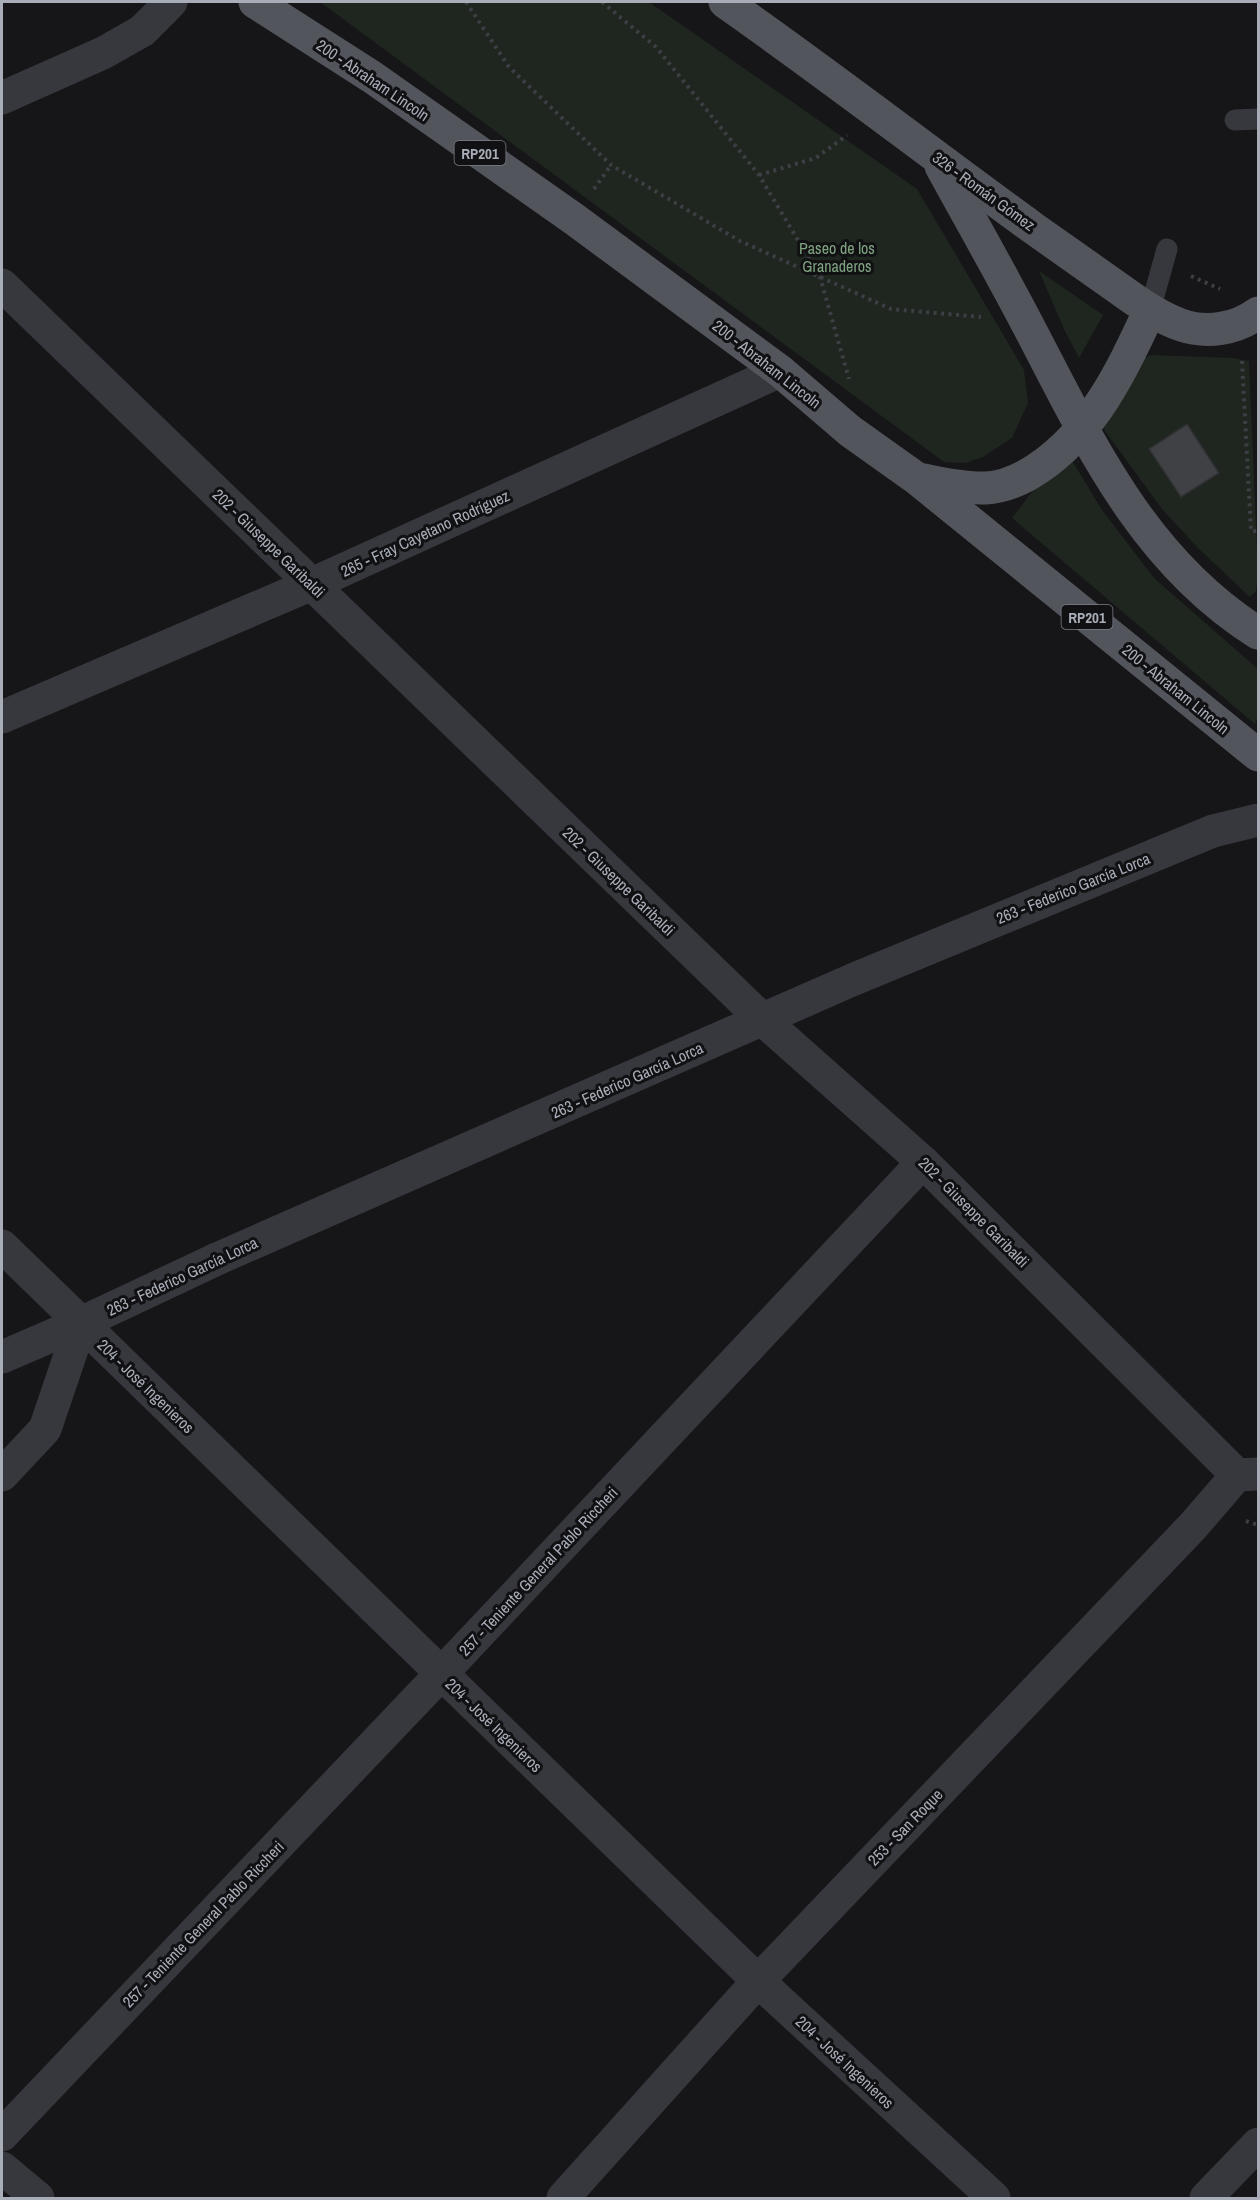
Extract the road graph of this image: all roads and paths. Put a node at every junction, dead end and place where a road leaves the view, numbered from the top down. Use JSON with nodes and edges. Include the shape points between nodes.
{"nodes":[{"id":1,"x":171,"y":2,"type":"edge"},
{"id":2,"x":255,"y":2,"type":"edge"},
{"id":3,"x":466,"y":2,"type":"edge"},
{"id":4,"x":602,"y":2,"type":"edge"},
{"id":5,"x":725,"y":2,"type":"edge"},
{"id":6,"x":2,"y":98,"type":"edge"},
{"id":7,"x":878,"y":112,"type":"junction"},
{"id":8,"x":1258,"y":119,"type":"edge"},
{"id":9,"x":1235,"y":120,"type":"dead end"},
{"id":10,"x":936,"y":157,"type":"junction"},
{"id":11,"x":759,"y":176,"type":"junction"},
{"id":12,"x":1165,"y":256,"type":"joint"},
{"id":13,"x":820,"y":277,"type":"junction"},
{"id":14,"x":2,"y":285,"type":"edge"},
{"id":15,"x":1020,"y":309,"type":"junction"},
{"id":16,"x":1150,"y":310,"type":"junction"},
{"id":17,"x":1247,"y":319,"type":"edge"},
{"id":18,"x":780,"y":371,"type":"junction"},
{"id":19,"x":1083,"y":430,"type":"junction"},
{"id":20,"x":850,"y":431,"type":"junction"},
{"id":21,"x":916,"y":478,"type":"junction"},
{"id":22,"x":1258,"y":531,"type":"edge"},
{"id":23,"x":312,"y":584,"type":"junction"},
{"id":24,"x":1258,"y":633,"type":"edge"},
{"id":25,"x":2,"y":717,"type":"edge"},
{"id":26,"x":1258,"y":755,"type":"edge"},
{"id":27,"x":1258,"y":820,"type":"edge"},
{"id":28,"x":763,"y":1020,"type":"junction"},
{"id":29,"x":923,"y":1162,"type":"junction"},
{"id":30,"x":2,"y":1246,"type":"edge"},
{"id":31,"x":81,"y":1323,"type":"junction"},
{"id":32,"x":2,"y":1356,"type":"edge"},
{"id":33,"x":2,"y":1475,"type":"edge"},
{"id":34,"x":1248,"y":1475,"type":"edge"},
{"id":35,"x":441,"y":1674,"type":"junction"},
{"id":36,"x":758,"y":1981,"type":"junction"},
{"id":37,"x":2,"y":2135,"type":"edge"},
{"id":38,"x":1258,"y":2144,"type":"edge"},
{"id":39,"x":2,"y":2168,"type":"edge"},
{"id":40,"x":38,"y":2199,"type":"edge"},
{"id":41,"x":563,"y":2199,"type":"edge"},
{"id":42,"x":994,"y":2199,"type":"edge"},
{"id":43,"x":1206,"y":2199,"type":"edge"}],
"edges":[{"from":1,"to":6,"type":"street","via":[[142,31],[103,53]]},
{"from":2,"to":18,"type":"main road","name":"200 - Abraham Lincoln","number":"RP201","via":[[574,219]]},
{"from":3,"to":13,"type":"path","via":[[509,67],[611,165],[740,241]]},
{"from":4,"to":11,"type":"path","via":[[656,47]]},
{"from":5,"to":7,"type":"main road","name":"326 - Román Gómez"},
{"from":7,"to":10,"type":"main road","name":"326 - Román Gómez"},
{"from":7,"to":11,"type":"path","via":[[816,158]]},
{"from":8,"to":9,"type":"lane"},
{"from":10,"to":15,"type":"main road"},
{"from":10,"to":16,"type":"main road","name":"326 - Román Gómez"},
{"from":11,"to":13,"type":"path"},
{"from":12,"to":16,"type":"lane"},
{"from":12,"to":17,"type":"path","via":[[1230,294]]},
{"from":13,"to":15,"type":"path","via":[[891,309],[991,318]]},
{"from":13,"to":20,"type":"path","via":[[849,379]]},
{"from":14,"to":23,"type":"street","name":"202 - Giuseppe Garibaldi"},
{"from":15,"to":19,"type":"main road"},
{"from":16,"to":17,"type":"main road","name":"326 - Román Gómez","via":[[1196,329],[1220,329]]},
{"from":16,"to":19,"type":"main road","via":[[1128,359]]},
{"from":17,"to":22,"type":"path","via":[[1243,365],[1251,531]]},
{"from":18,"to":20,"type":"main road","name":"200 - Abraham Lincoln","number":"RP201"},
{"from":18,"to":23,"type":"street","name":"265 - Fray Cayetano Rodríguez"},
{"from":19,"to":21,"type":"main road","via":[[1021,480],[988,488]]},
{"from":19,"to":24,"type":"main road","via":[[1123,497],[1160,548],[1211,597]]},
{"from":20,"to":21,"type":"main road","name":"200 - Abraham Lincoln","number":"RP201"},
{"from":21,"to":26,"type":"main road","name":"200 - Abraham Lincoln","number":"RP201"},
{"from":23,"to":25,"type":"street","name":"265 - Fray Cayetano Rodríguez"},
{"from":23,"to":28,"type":"street","name":"202 - Giuseppe Garibaldi"},
{"from":27,"to":28,"type":"street","name":"263 - Federico García Lorca","via":[[1203,836]]},
{"from":28,"to":29,"type":"street","name":"202 - Giuseppe Garibaldi"},
{"from":28,"to":31,"type":"street","name":"263 - Federico García Lorca","via":[[219,1258]]},
{"from":29,"to":34,"type":"street","name":"202 - Giuseppe Garibaldi"},
{"from":29,"to":35,"type":"street","name":"257 - Teniente General Pablo Riccheri"},
{"from":30,"to":31,"type":"street","name":"204 - José Ingenieros"},
{"from":31,"to":32,"type":"street","name":"263 - Federico García Lorca"},
{"from":31,"to":33,"type":"street","via":[[45,1429]]},
{"from":31,"to":35,"type":"street","name":"204 - José Ingenieros"},
{"from":34,"to":36,"type":"street","name":"253 - San Roque","via":[[1193,1526]]},
{"from":35,"to":36,"type":"street","name":"204 - José Ingenieros"},
{"from":35,"to":37,"type":"street","name":"257 - Teniente General Pablo Riccheri"},
{"from":36,"to":41,"type":"street","name":"253 - San Roque"},
{"from":36,"to":42,"type":"street","name":"204 - José Ingenieros"},
{"from":38,"to":43,"type":"street"},
{"from":39,"to":40,"type":"street"}]}
